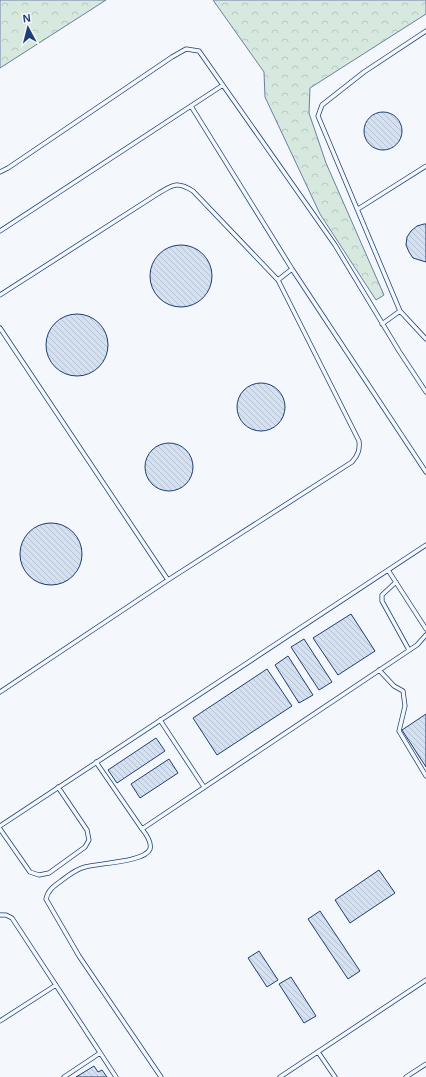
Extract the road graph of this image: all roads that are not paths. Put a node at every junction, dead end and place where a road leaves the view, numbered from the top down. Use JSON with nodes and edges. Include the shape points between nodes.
{"nodes":[{"id":1,"x":426,"y":31,"type":"edge"},
{"id":2,"x":223,"y":85,"type":"junction"},
{"id":3,"x":191,"y":106,"type":"junction"},
{"id":4,"x":426,"y":166,"type":"edge"},
{"id":5,"x":0,"y":172,"type":"edge"},
{"id":6,"x":358,"y":210,"type":"junction"},
{"id":7,"x":0,"y":232,"type":"edge"},
{"id":8,"x":292,"y":269,"type":"junction"},
{"id":9,"x":278,"y":280,"type":"junction"},
{"id":10,"x":0,"y":294,"type":"edge"},
{"id":11,"x":400,"y":311,"type":"junction"},
{"id":12,"x":382,"y":324,"type":"junction"},
{"id":13,"x":0,"y":328,"type":"edge"},
{"id":14,"x":426,"y":339,"type":"edge"},
{"id":15,"x":426,"y":392,"type":"edge"},
{"id":16,"x":426,"y":472,"type":"edge"},
{"id":17,"x":426,"y":545,"type":"edge"},
{"id":18,"x":388,"y":570,"type":"junction"},
{"id":19,"x":168,"y":580,"type":"junction"},
{"id":20,"x":396,"y":582,"type":"junction"},
{"id":21,"x":426,"y":629,"type":"edge"},
{"id":22,"x":426,"y":635,"type":"edge"},
{"id":23,"x":409,"y":650,"type":"junction"},
{"id":24,"x":379,"y":670,"type":"junction"},
{"id":25,"x":0,"y":692,"type":"edge"},
{"id":26,"x":160,"y":720,"type":"junction"},
{"id":27,"x":96,"y":762,"type":"junction"},
{"id":28,"x":426,"y":776,"type":"edge"},
{"id":29,"x":58,"y":787,"type":"junction"},
{"id":30,"x":204,"y":787,"type":"junction"},
{"id":31,"x":0,"y":826,"type":"edge"},
{"id":32,"x":0,"y":829,"type":"edge"},
{"id":33,"x":142,"y":829,"type":"junction"},
{"id":34,"x":0,"y":915,"type":"edge"},
{"id":35,"x":426,"y":980,"type":"edge"},
{"id":36,"x":56,"y":985,"type":"junction"},
{"id":37,"x":0,"y":1022,"type":"edge"},
{"id":38,"x":318,"y":1052,"type":"junction"},
{"id":39,"x":100,"y":1053,"type":"junction"},
{"id":40,"x":426,"y":1064,"type":"edge"},
{"id":41,"x":64,"y":1077,"type":"edge"},
{"id":42,"x":116,"y":1077,"type":"edge"},
{"id":43,"x":161,"y":1077,"type":"edge"},
{"id":44,"x":280,"y":1077,"type":"edge"},
{"id":45,"x":335,"y":1077,"type":"edge"},
{"id":46,"x":406,"y":1077,"type":"edge"}],
"edges":[{"from":1,"to":6,"type":"lane","via":[[364,72],[319,110],[320,122]]},
{"from":2,"to":3,"type":"lane"},
{"from":2,"to":5,"type":"lane","via":[[205,56],[199,51],[186,49]]},
{"from":2,"to":12,"type":"lane","via":[[335,245]]},
{"from":3,"to":7,"type":"lane"},
{"from":3,"to":8,"type":"lane"},
{"from":4,"to":6,"type":"lane"},
{"from":6,"to":11,"type":"lane"},
{"from":8,"to":9,"type":"lane"},
{"from":8,"to":16,"type":"lane"},
{"from":9,"to":10,"type":"lane","via":[[192,191],[179,184],[158,193]]},
{"from":9,"to":19,"type":"lane","via":[[359,441],[360,448],[352,462]]},
{"from":11,"to":12,"type":"lane"},
{"from":11,"to":14,"type":"lane"},
{"from":12,"to":15,"type":"lane"},
{"from":13,"to":19,"type":"lane"},
{"from":17,"to":18,"type":"lane"},
{"from":18,"to":20,"type":"lane"},
{"from":18,"to":26,"type":"lane"},
{"from":19,"to":25,"type":"lane"},
{"from":20,"to":21,"type":"lane"},
{"from":20,"to":23,"type":"lane","via":[[382,595],[382,601]]},
{"from":22,"to":23,"type":"lane"},
{"from":23,"to":24,"type":"lane"},
{"from":24,"to":28,"type":"lane","via":[[403,692],[405,706],[399,731]]},
{"from":24,"to":30,"type":"lane"},
{"from":26,"to":27,"type":"lane"},
{"from":26,"to":30,"type":"lane"},
{"from":27,"to":29,"type":"lane"},
{"from":27,"to":33,"type":"lane"},
{"from":29,"to":31,"type":"lane"},
{"from":29,"to":32,"type":"lane","via":[[87,830],[89,840],[85,847],[49,873],[39,876],[30,872]]},
{"from":30,"to":33,"type":"lane"},
{"from":33,"to":43,"type":"lane","via":[[150,842],[148,852],[134,859],[80,869],[51,888],[46,899],[79,956]]},
{"from":34,"to":36,"type":"lane","via":[[12,918]]},
{"from":35,"to":38,"type":"lane"},
{"from":36,"to":37,"type":"lane"},
{"from":36,"to":39,"type":"lane"},
{"from":38,"to":44,"type":"lane"},
{"from":38,"to":45,"type":"lane"},
{"from":39,"to":41,"type":"lane"},
{"from":39,"to":42,"type":"lane"},
{"from":40,"to":46,"type":"lane"}]}
